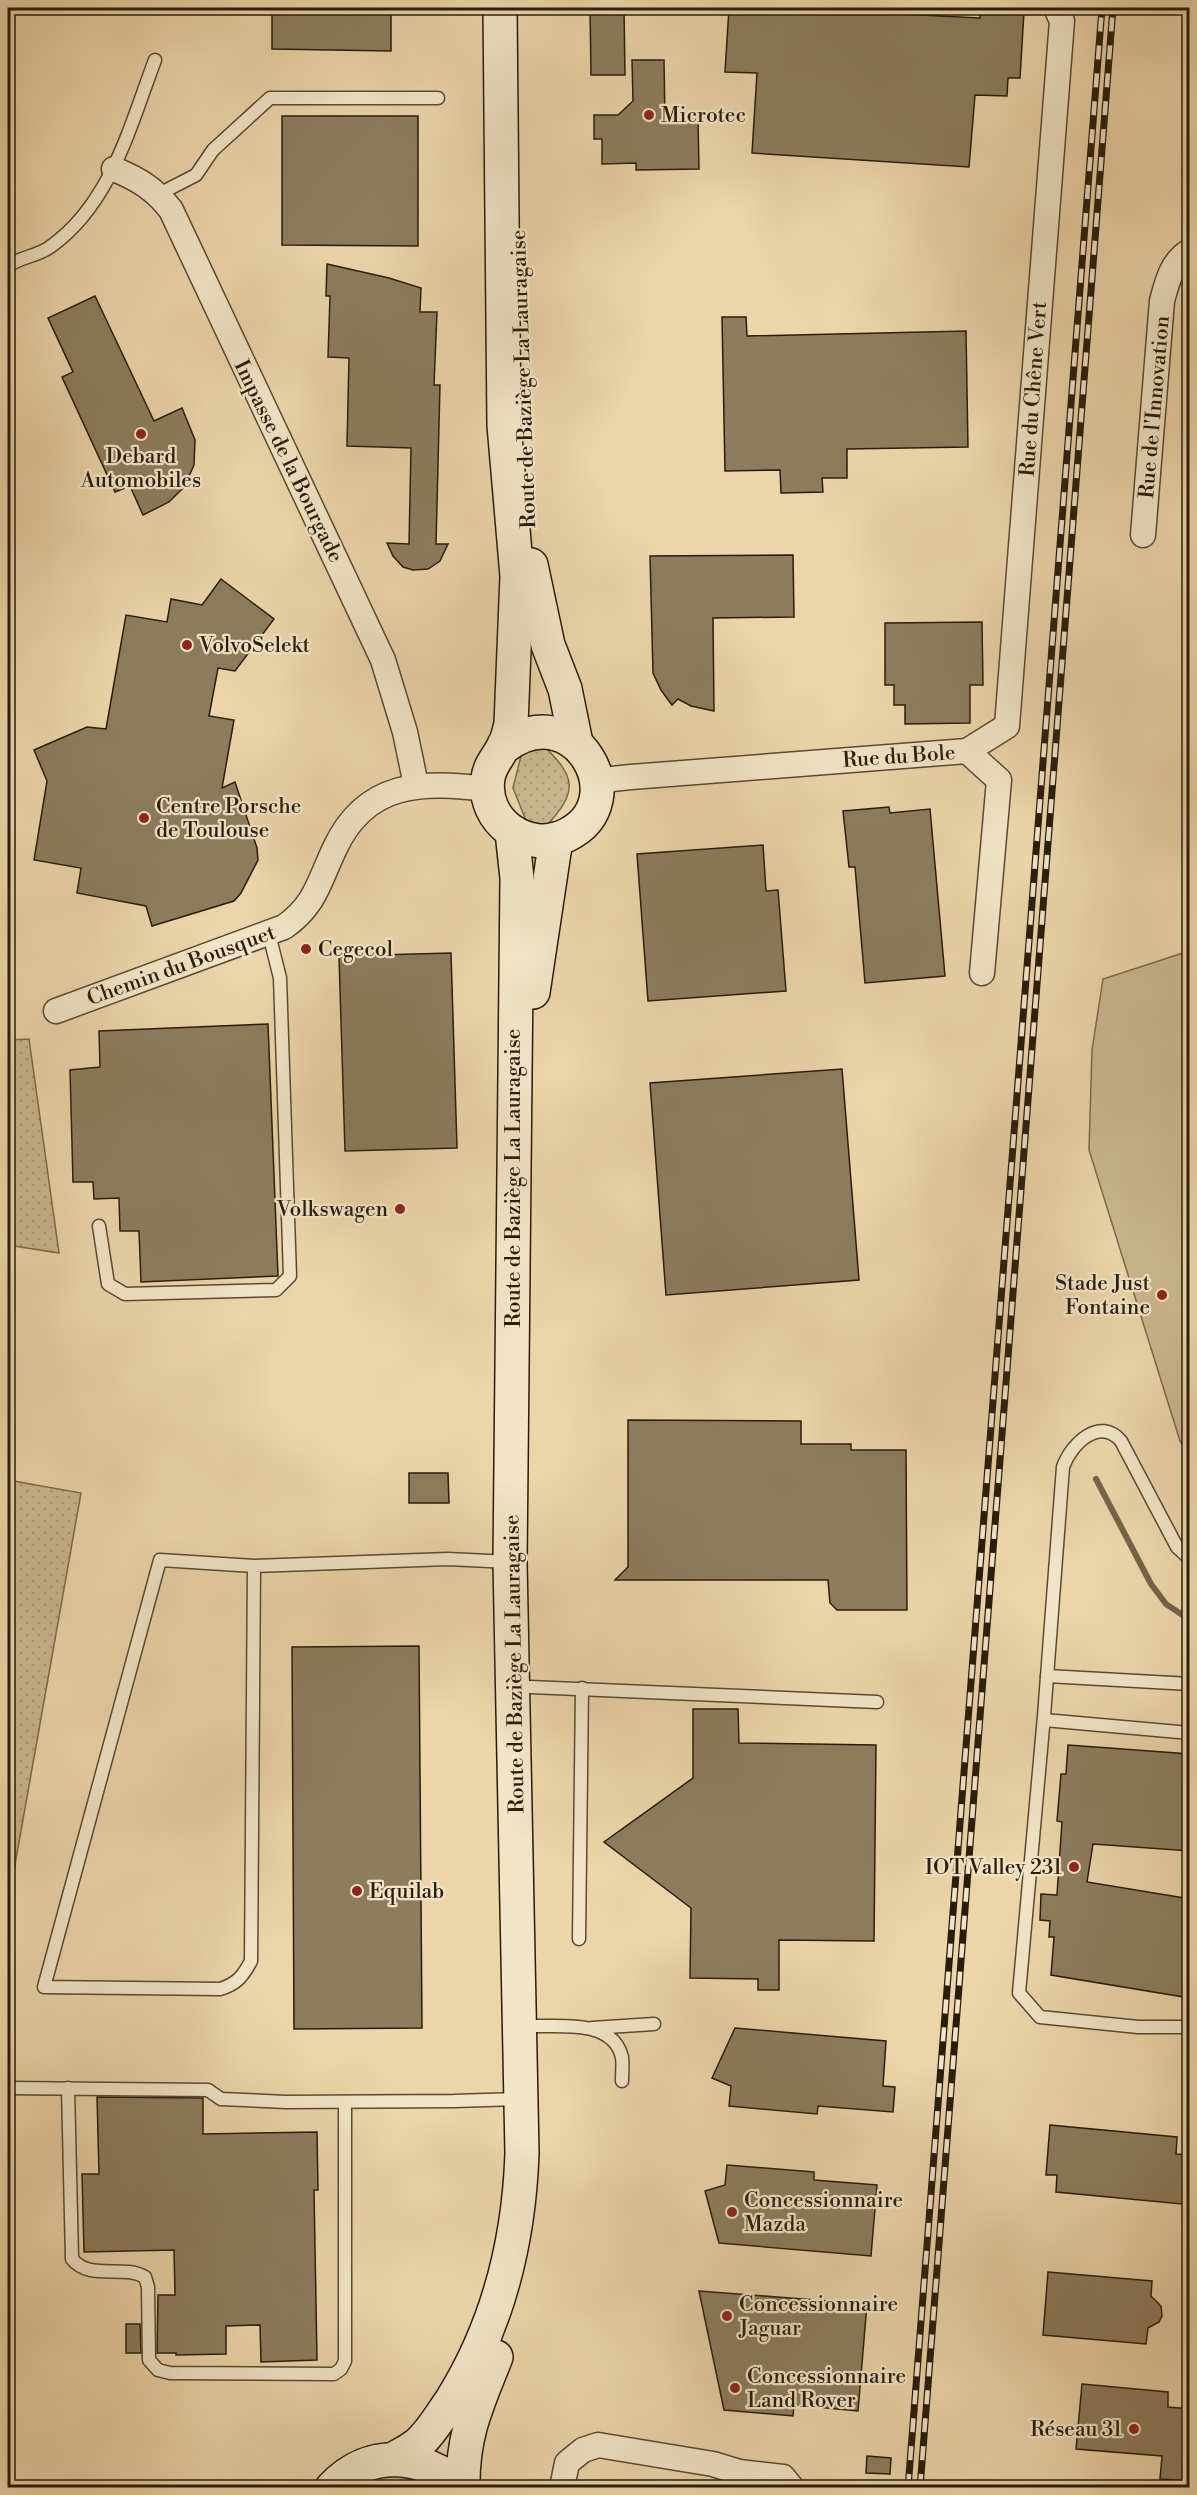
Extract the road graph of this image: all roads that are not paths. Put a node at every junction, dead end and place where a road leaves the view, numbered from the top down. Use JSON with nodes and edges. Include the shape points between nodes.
{"nodes":[{"id":1,"x":500,"y":8,"type":"edge"},
{"id":2,"x":516,"y":8,"type":"edge"},
{"id":3,"x":1056,"y":8,"type":"edge"},
{"id":4,"x":155,"y":60,"type":"dead end"},
{"id":5,"x":438,"y":98,"type":"dead end"},
{"id":6,"x":114,"y":169,"type":"junction"},
{"id":7,"x":159,"y":194,"type":"junction"},
{"id":8,"x":1190,"y":251,"type":"edge"},
{"id":9,"x":9,"y":263,"type":"edge"},
{"id":10,"x":1143,"y":535,"type":"dead end"},
{"id":11,"x":576,"y":743,"type":"junction"},
{"id":12,"x":504,"y":747,"type":"junction"},
{"id":13,"x":968,"y":751,"type":"junction"},
{"id":14,"x":416,"y":785,"type":"junction"},
{"id":15,"x":597,"y":785,"type":"junction"},
{"id":16,"x":487,"y":789,"type":"junction"},
{"id":17,"x":512,"y":832,"type":"junction"},
{"id":18,"x":556,"y":839,"type":"junction"},
{"id":19,"x":269,"y":934,"type":"junction"},
{"id":20,"x":982,"y":973,"type":"dead end"},
{"id":21,"x":56,"y":1011,"type":"dead end"},
{"id":22,"x":99,"y":1226,"type":"dead end"},
{"id":23,"x":1190,"y":1559,"type":"edge"},
{"id":24,"x":510,"y":1562,"type":"junction"},
{"id":25,"x":254,"y":1566,"type":"junction"},
{"id":26,"x":1047,"y":1676,"type":"junction"},
{"id":27,"x":1190,"y":1684,"type":"edge"},
{"id":28,"x":530,"y":1687,"type":"junction"},
{"id":29,"x":582,"y":1688,"type":"junction"},
{"id":30,"x":877,"y":1702,"type":"dead end"},
{"id":31,"x":1044,"y":1720,"type":"junction"},
{"id":32,"x":1190,"y":1733,"type":"edge"},
{"id":33,"x":579,"y":1939,"type":"dead end"},
{"id":34,"x":654,"y":2024,"type":"dead end"},
{"id":35,"x":536,"y":2026,"type":"junction"},
{"id":36,"x":1190,"y":2027,"type":"edge"},
{"id":37,"x":592,"y":2028,"type":"junction"},
{"id":38,"x":622,"y":2081,"type":"dead end"},
{"id":39,"x":8,"y":2088,"type":"edge"},
{"id":40,"x":68,"y":2088,"type":"junction"},
{"id":41,"x":521,"y":2098,"type":"junction"},
{"id":42,"x":345,"y":2102,"type":"junction"},
{"id":43,"x":394,"y":2459,"type":"junction"},
{"id":44,"x":739,"y":2472,"type":"junction"},
{"id":45,"x":332,"y":2487,"type":"edge"},
{"id":46,"x":462,"y":2487,"type":"edge"},
{"id":47,"x":562,"y":2487,"type":"edge"},
{"id":48,"x":757,"y":2487,"type":"edge"},
{"id":49,"x":792,"y":2487,"type":"edge"}],
"edges":[{"from":1,"to":12,"type":"main road","name":"Route de Baziège La Lauragaise","via":[[504,425],[518,576],[512,723]]},
{"from":2,"to":11,"type":"main road","name":"Route de Baziège La Lauragaise","via":[[523,476],[531,572]]},
{"from":3,"to":13,"type":"street","name":"Rue du Chêne Vert","via":[[1062,21],[1007,726]]},
{"from":4,"to":6,"type":"lane"},
{"from":5,"to":7,"type":"lane","via":[[270,98],[213,150],[196,175]]},
{"from":6,"to":7,"type":"street","name":"Impasse de la Bourgade","via":[[140,179]]},
{"from":6,"to":9,"type":"lane","via":[[81,220],[48,248]]},
{"from":7,"to":14,"type":"street","name":"Impasse de la Bourgade","via":[[171,210],[383,660]]},
{"from":8,"to":10,"type":"street","name":"Rue de l'Innovation","via":[[1169,275],[1162,301]]},
{"from":11,"to":12,"type":"main road","via":[[553,732],[539,732],[520,736]]},
{"from":11,"to":15,"type":"main road","via":[[591,762]]},
{"from":12,"to":16,"type":"main road","via":[[491,766]]},
{"from":13,"to":15,"type":"street","name":"Rue du Bole","via":[[631,777]]},
{"from":13,"to":20,"type":"street","name":"Rue du Bole","via":[[999,780]]},
{"from":14,"to":16,"type":"street","name":"Chemin du Bousquet"},
{"from":14,"to":19,"type":"street","name":"Chemin du Bousquet","via":[[396,790],[363,810],[349,824],[312,902],[299,917]]},
{"from":15,"to":18,"type":"main road","via":[[586,819]]},
{"from":16,"to":17,"type":"main road","via":[[493,810]]},
{"from":17,"to":18,"type":"main road","via":[[538,841]]},
{"from":17,"to":24,"type":"main road","name":"Route de Baziège La Lauragaise","via":[[517,878]]},
{"from":18,"to":28,"type":"main road","name":"Route de Baziège La Lauragaise","via":[[530,1018]]},
{"from":19,"to":21,"type":"street","name":"Chemin du Bousquet"},
{"from":19,"to":22,"type":"lane","via":[[280,978],[290,1276],[276,1290],[125,1294],[108,1284]]},
{"from":23,"to":26,"type":"lane","via":[[1177,1547],[1115,1434],[1101,1430],[1083,1439],[1062,1467]]},
{"from":24,"to":25,"type":"lane","via":[[448,1559]]},
{"from":24,"to":41,"type":"main road","name":"Route de Baziège La Lauragaise"},
{"from":25,"to":25,"type":"lane","via":[[250,1961],[241,1978],[220,1989],[44,1988],[160,1560]]},
{"from":26,"to":27,"type":"lane"},
{"from":26,"to":31,"type":"lane"},
{"from":28,"to":29,"type":"lane"},
{"from":28,"to":35,"type":"main road","name":"Route de Baziège La Lauragaise"},
{"from":29,"to":30,"type":"lane"},
{"from":29,"to":33,"type":"lane"},
{"from":31,"to":32,"type":"lane"},
{"from":31,"to":36,"type":"lane","via":[[1019,1993],[1040,2017],[1138,2027]]},
{"from":34,"to":37,"type":"lane"},
{"from":35,"to":37,"type":"lane"},
{"from":35,"to":46,"type":"main road","name":"Route de Baziège La Lauragaise","via":[[539,2185],[531,2239],[506,2332],[469,2424]]},
{"from":37,"to":38,"type":"lane","via":[[614,2041],[622,2057]]},
{"from":39,"to":40,"type":"lane"},
{"from":40,"to":42,"type":"lane","via":[[208,2090],[221,2099]]},
{"from":40,"to":42,"type":"lane","via":[[72,2259],[88,2271],[134,2271],[145,2277],[149,2360],[158,2370],[170,2373],[334,2374],[341,2369],[345,2361]]},
{"from":41,"to":42,"type":"lane"},
{"from":41,"to":43,"type":"main road","name":"Route de Baziège La Lauragaise","via":[[521,2190],[501,2292],[481,2343],[441,2416],[418,2444]]},
{"from":43,"to":45,"type":"main road","via":[[355,2469]]},
{"from":43,"to":46,"type":"main road","via":[[432,2466]]},
{"from":44,"to":47,"type":"street","via":[[598,2445],[583,2450],[567,2463]]},
{"from":44,"to":48,"type":"street"},
{"from":44,"to":49,"type":"street","via":[[783,2477]]}]}
